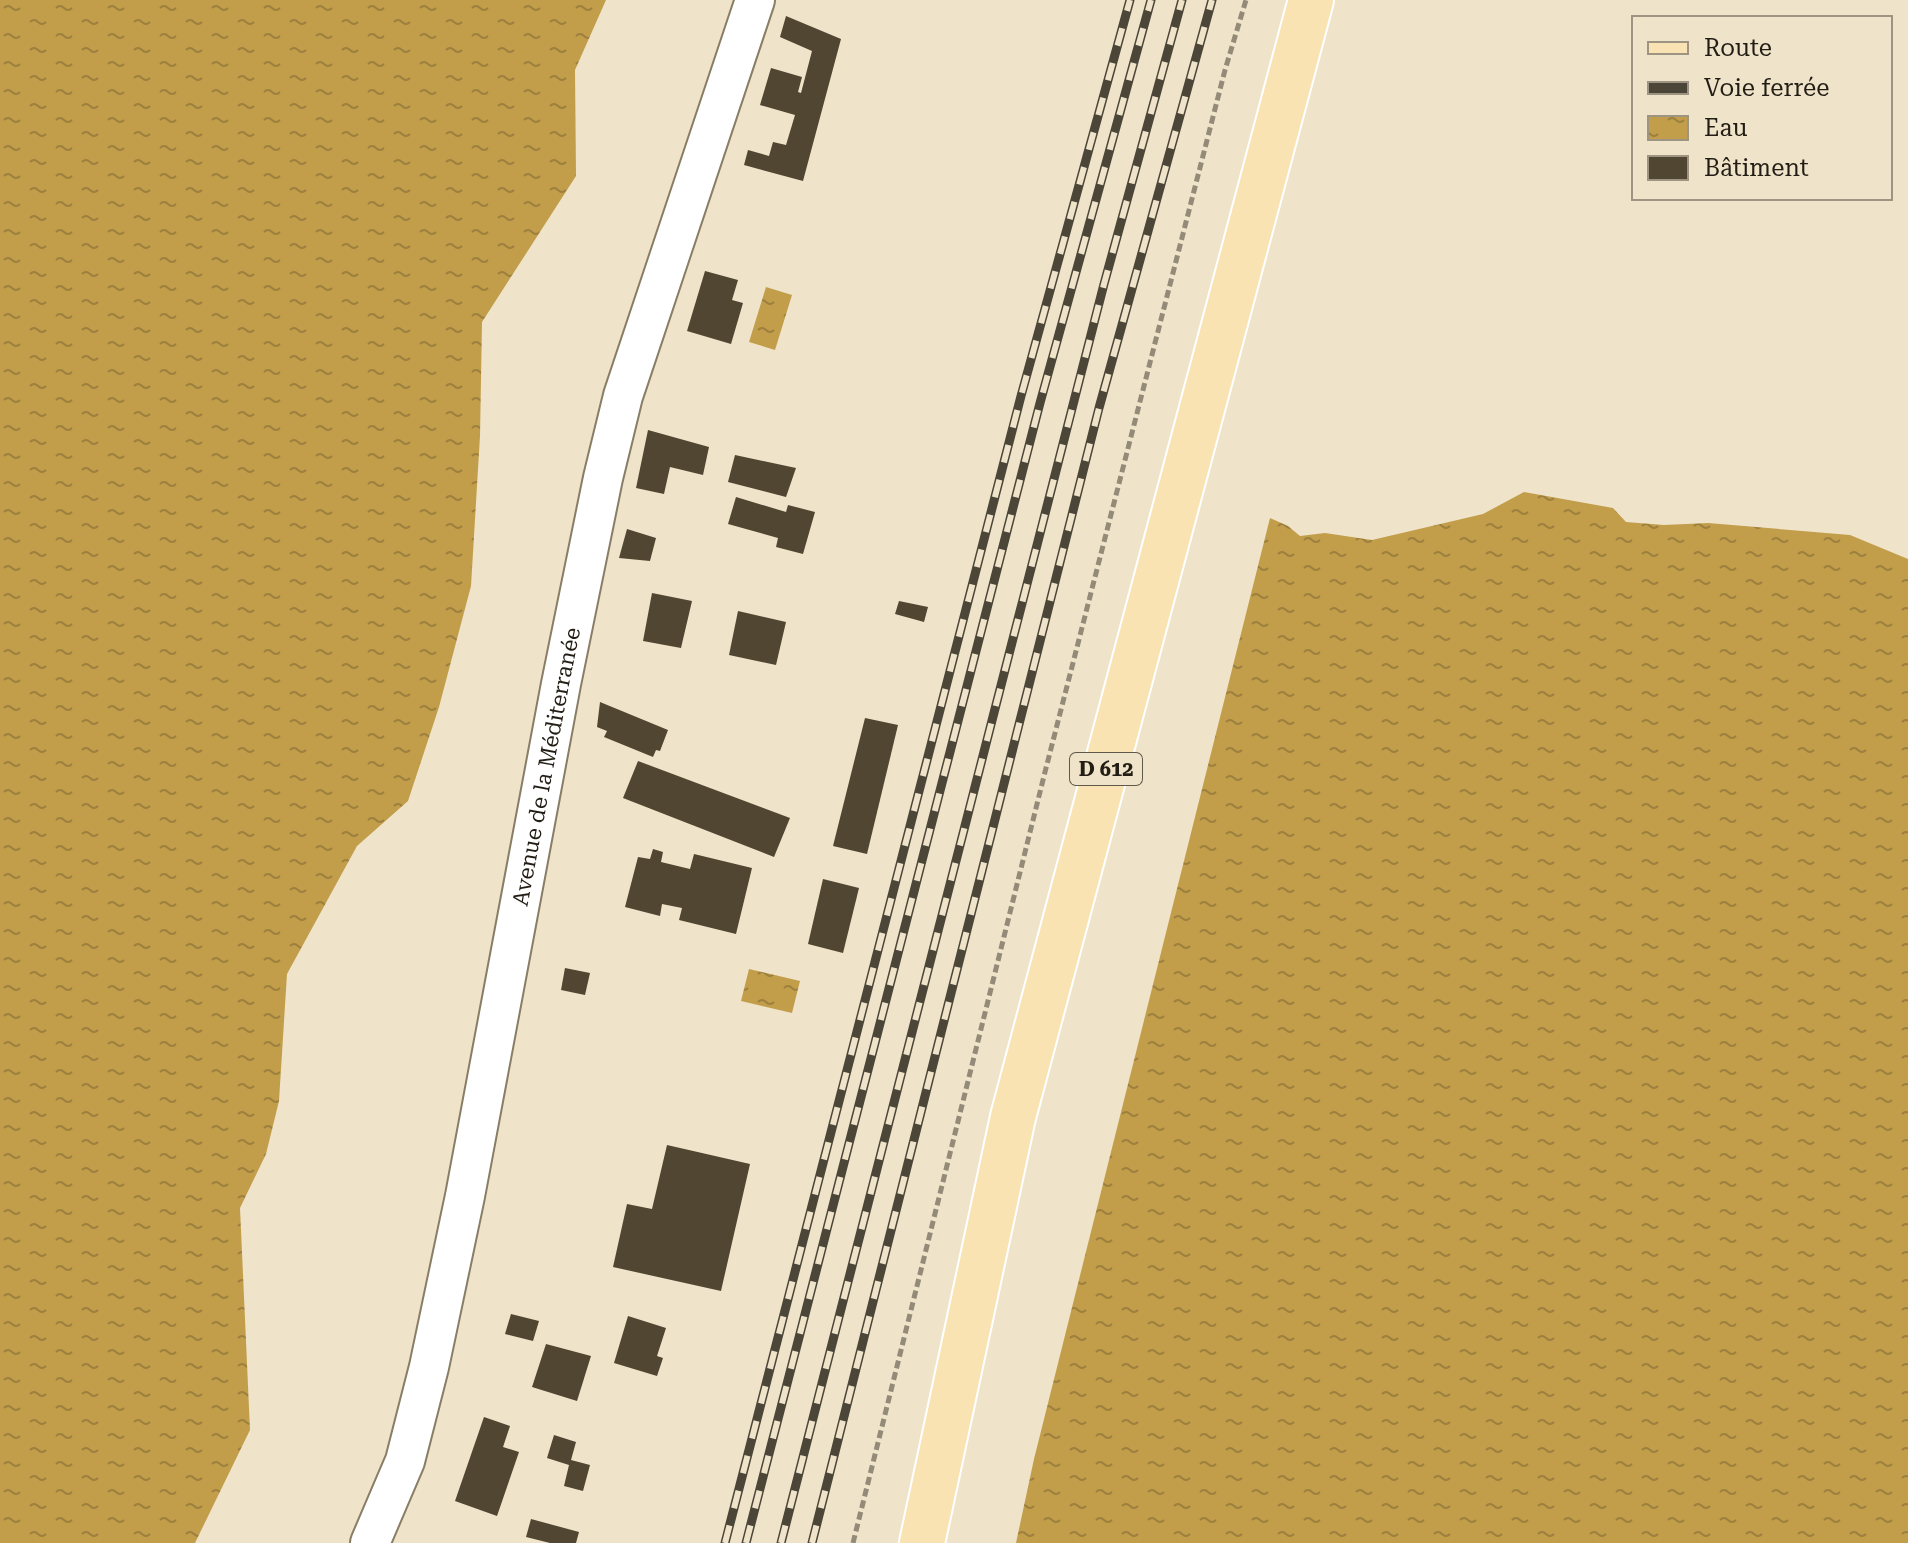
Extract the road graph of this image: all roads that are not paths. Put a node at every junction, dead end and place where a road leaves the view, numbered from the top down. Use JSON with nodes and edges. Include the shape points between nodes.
{"nodes":[{"id":1,"x":755,"y":0,"type":"edge"},
{"id":2,"x":1311,"y":0,"type":"edge"},
{"id":3,"x":370,"y":1543,"type":"edge"},
{"id":4,"x":922,"y":1543,"type":"edge"}],
"edges":[{"from":1,"to":3,"type":"street","name":"Avenue de la Méditerranée","via":[[623,396],[561,684],[429,1367],[405,1461]]},
{"from":2,"to":4,"type":"main road","number":"D 612","via":[[1013,1117]]}]}
